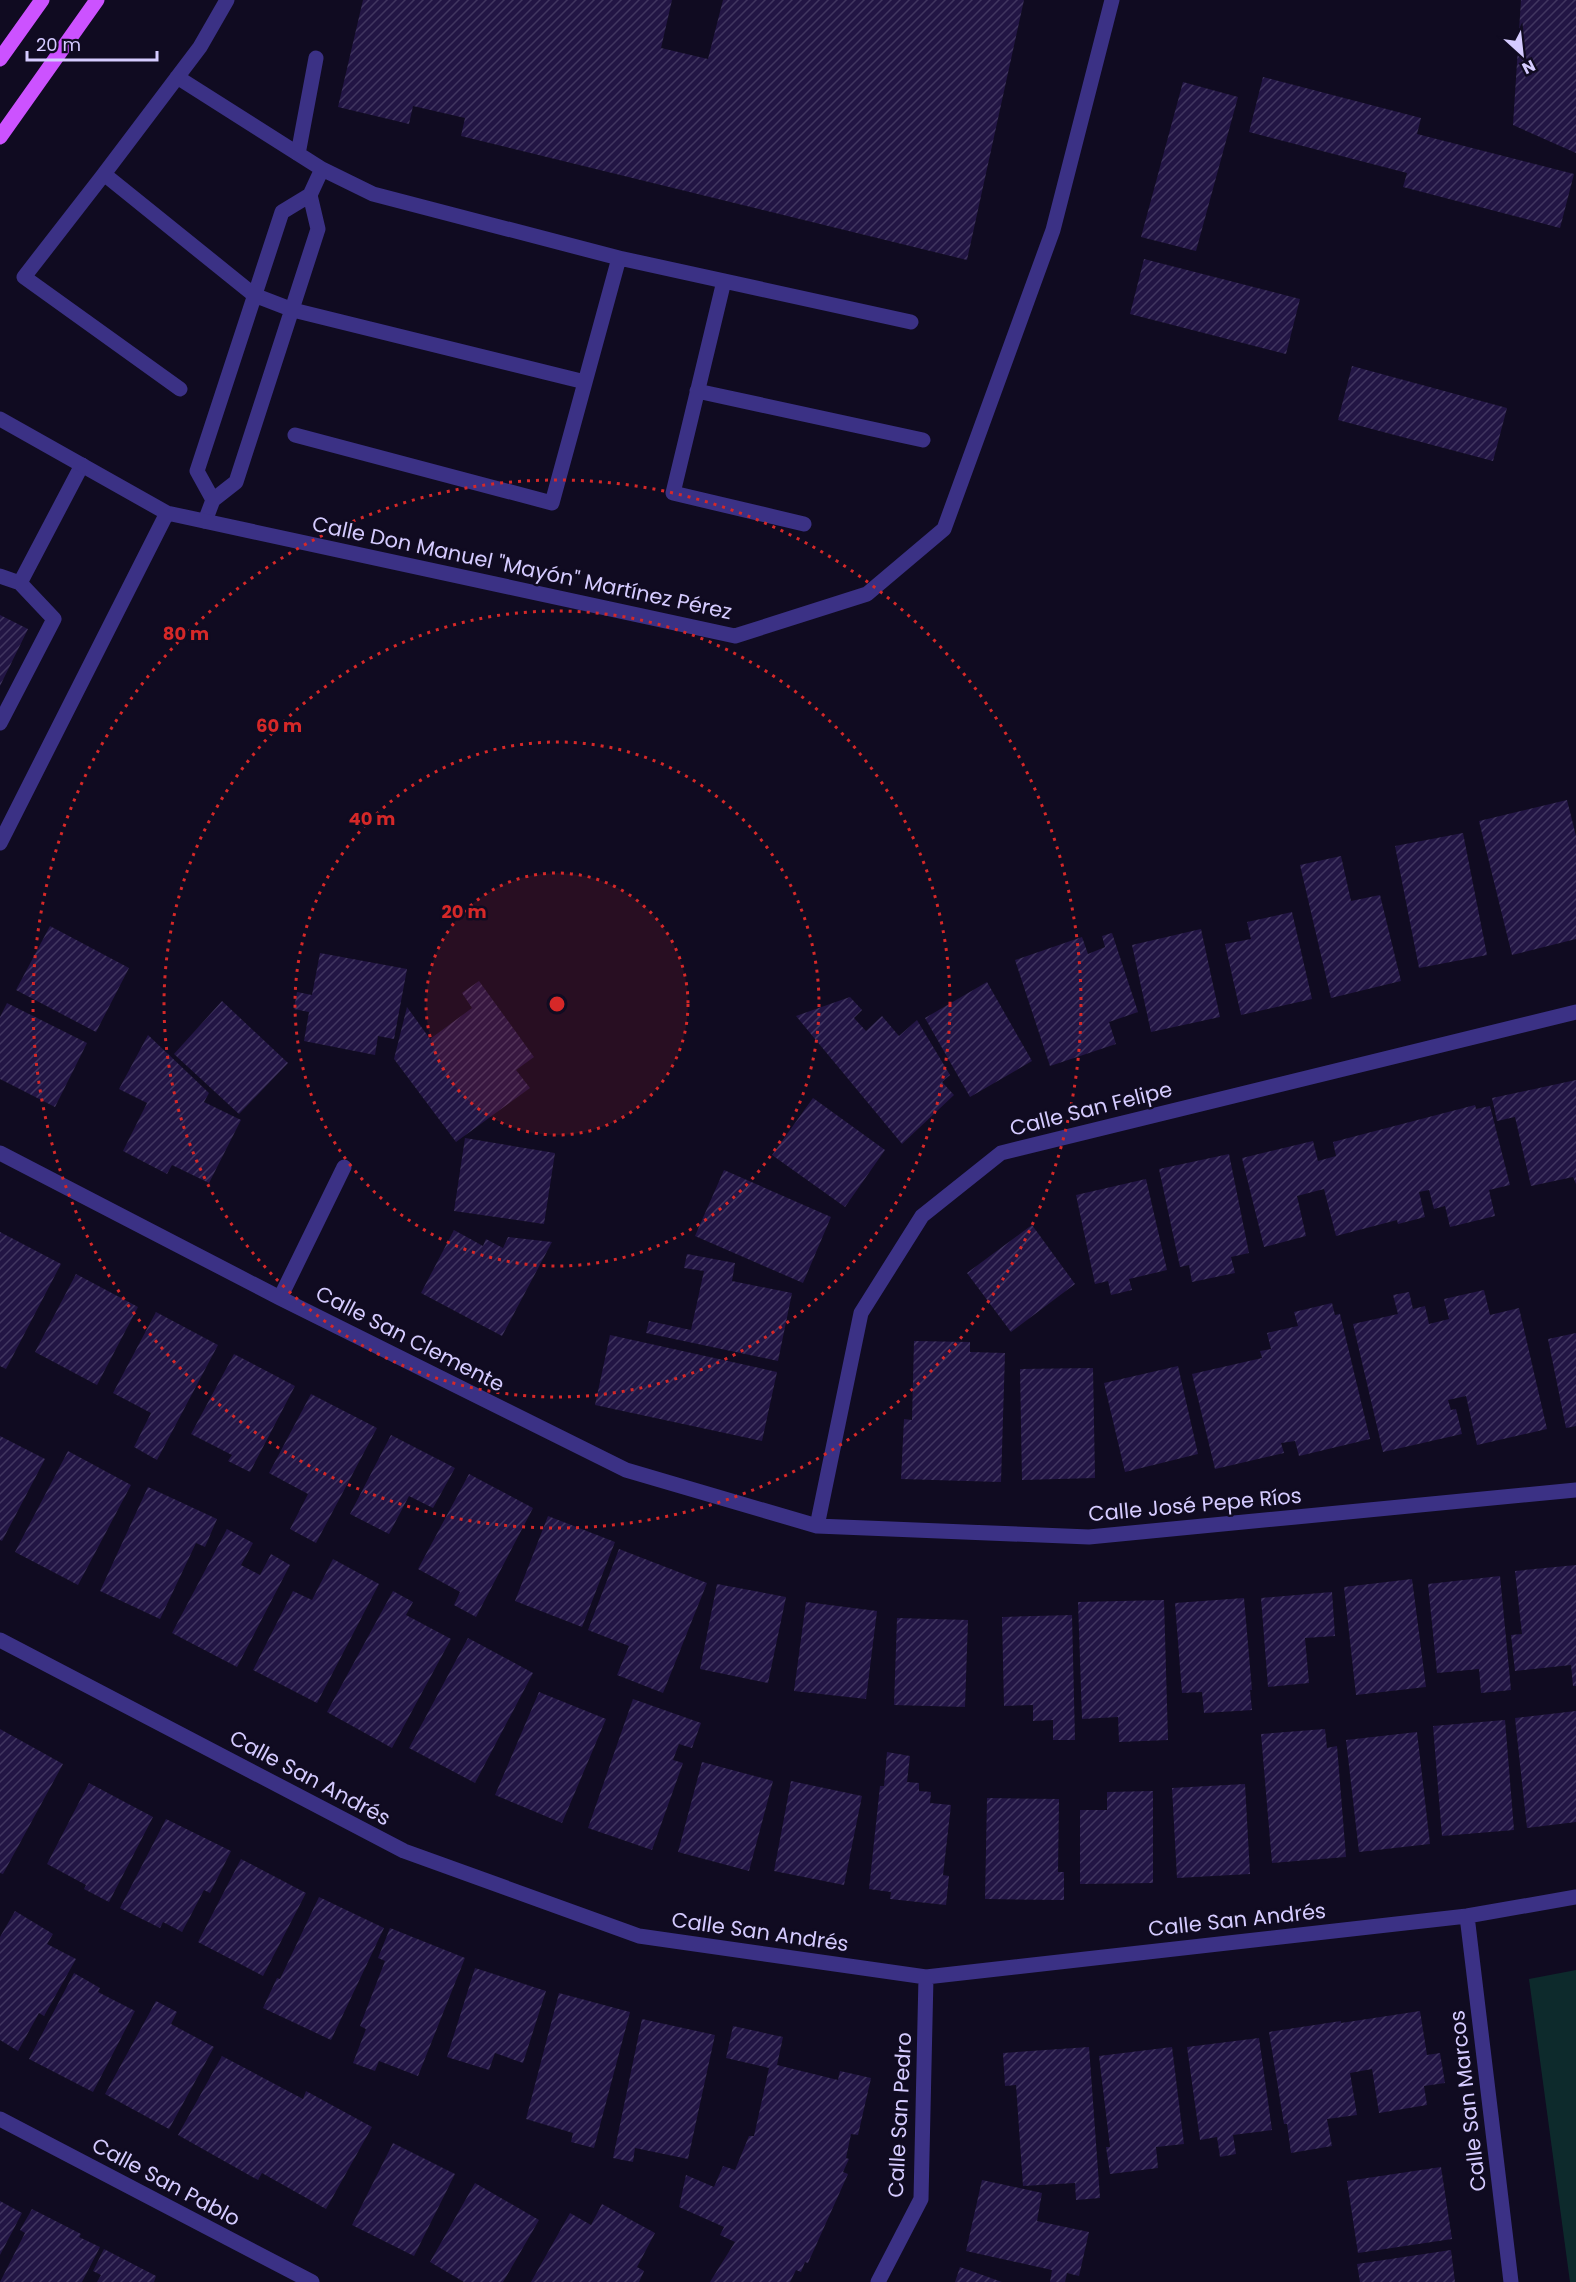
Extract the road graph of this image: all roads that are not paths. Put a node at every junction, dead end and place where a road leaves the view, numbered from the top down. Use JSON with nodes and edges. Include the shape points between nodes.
{"nodes":[{"id":1,"x":42,"y":0,"type":"edge"},
{"id":2,"x":97,"y":0,"type":"edge"},
{"id":3,"x":227,"y":0,"type":"edge"},
{"id":4,"x":1112,"y":0,"type":"edge"},
{"id":5,"x":316,"y":58,"type":"dead end"},
{"id":6,"x":0,"y":59,"type":"edge"},
{"id":7,"x":177,"y":77,"type":"junction"},
{"id":8,"x":0,"y":137,"type":"edge"},
{"id":9,"x":298,"y":154,"type":"junction"},
{"id":10,"x":322,"y":169,"type":"junction"},
{"id":11,"x":104,"y":174,"type":"junction"},
{"id":12,"x":310,"y":195,"type":"junction"},
{"id":13,"x":619,"y":258,"type":"junction"},
{"id":14,"x":724,"y":281,"type":"junction"},
{"id":15,"x":254,"y":295,"type":"junction"},
{"id":16,"x":293,"y":310,"type":"junction"},
{"id":17,"x":911,"y":322,"type":"dead end"},
{"id":18,"x":585,"y":382,"type":"junction"},
{"id":19,"x":180,"y":389,"type":"dead end"},
{"id":20,"x":698,"y":391,"type":"junction"},
{"id":21,"x":0,"y":419,"type":"edge"},
{"id":22,"x":295,"y":435,"type":"dead end"},
{"id":23,"x":923,"y":440,"type":"dead end"},
{"id":24,"x":82,"y":465,"type":"junction"},
{"id":25,"x":213,"y":500,"type":"junction"},
{"id":26,"x":167,"y":513,"type":"junction"},
{"id":27,"x":205,"y":521,"type":"junction"},
{"id":28,"x":804,"y":524,"type":"dead end"},
{"id":29,"x":0,"y":576,"type":"edge"},
{"id":30,"x":20,"y":583,"type":"junction"},
{"id":31,"x":0,"y":723,"type":"edge"},
{"id":32,"x":0,"y":843,"type":"edge"},
{"id":33,"x":1576,"y":1012,"type":"edge"},
{"id":34,"x":0,"y":1153,"type":"edge"},
{"id":35,"x":344,"y":1167,"type":"dead end"},
{"id":36,"x":280,"y":1298,"type":"junction"},
{"id":37,"x":1576,"y":1490,"type":"edge"},
{"id":38,"x":817,"y":1526,"type":"junction"},
{"id":39,"x":0,"y":1640,"type":"edge"},
{"id":40,"x":1576,"y":1897,"type":"edge"},
{"id":41,"x":1467,"y":1916,"type":"junction"},
{"id":42,"x":926,"y":1977,"type":"junction"},
{"id":43,"x":0,"y":2119,"type":"edge"},
{"id":44,"x":312,"y":2282,"type":"edge"},
{"id":45,"x":878,"y":2282,"type":"edge"},
{"id":46,"x":1511,"y":2282,"type":"edge"}],
"edges":[{"from":1,"to":6,"type":"main road"},
{"from":2,"to":8,"type":"main road"},
{"from":3,"to":7,"type":"street"},
{"from":4,"to":27,"type":"street","name":"Calle Don Manuel \"Mayón\" Martínez Pérez","via":[[1053,230],[944,528],[867,594],[735,636]]},
{"from":5,"to":9,"type":"street"},
{"from":7,"to":9,"type":"street"},
{"from":7,"to":11,"type":"street"},
{"from":9,"to":10,"type":"street"},
{"from":10,"to":12,"type":"street"},
{"from":10,"to":13,"type":"street","via":[[373,194]]},
{"from":11,"to":15,"type":"street"},
{"from":11,"to":19,"type":"street","via":[[24,277]]},
{"from":12,"to":15,"type":"street","via":[[282,212]]},
{"from":12,"to":16,"type":"street","via":[[318,229]]},
{"from":13,"to":14,"type":"street"},
{"from":13,"to":18,"type":"street"},
{"from":14,"to":17,"type":"street"},
{"from":14,"to":20,"type":"street"},
{"from":15,"to":16,"type":"street"},
{"from":15,"to":25,"type":"street","via":[[197,471]]},
{"from":16,"to":18,"type":"street"},
{"from":16,"to":25,"type":"street","via":[[236,482]]},
{"from":18,"to":22,"type":"street","via":[[552,503]]},
{"from":20,"to":23,"type":"street"},
{"from":20,"to":28,"type":"street","via":[[673,493]]},
{"from":21,"to":24,"type":"street","name":"Calle Don Manuel \"Mayón\" Martínez Pérez"},
{"from":24,"to":26,"type":"street","name":"Calle Don Manuel \"Mayón\" Martínez Pérez"},
{"from":24,"to":30,"type":"street"},
{"from":25,"to":27,"type":"street"},
{"from":26,"to":27,"type":"street","name":"Calle Don Manuel \"Mayón\" Martínez Pérez"},
{"from":26,"to":32,"type":"street"},
{"from":29,"to":30,"type":"street"},
{"from":30,"to":31,"type":"street","via":[[54,619]]},
{"from":33,"to":38,"type":"street","name":"Calle San Felipe","via":[[1001,1153],[922,1216],[861,1313]]},
{"from":34,"to":36,"type":"street","name":"Calle San Clemente"},
{"from":35,"to":36,"type":"street"},
{"from":36,"to":38,"type":"street","name":"Calle San Clemente","via":[[626,1470]]},
{"from":37,"to":38,"type":"street","name":"Calle José Pepe Ríos","via":[[1089,1538]]},
{"from":39,"to":42,"type":"street","name":"Calle San Andrés","via":[[404,1851],[639,1936]]},
{"from":40,"to":41,"type":"street","name":"Calle San Andrés"},
{"from":41,"to":42,"type":"street","name":"Calle San Andrés"},
{"from":41,"to":46,"type":"street","name":"Calle San Marcos"},
{"from":42,"to":45,"type":"street","name":"Calle San Pedro","via":[[921,2199]]},
{"from":43,"to":44,"type":"street","name":"Calle San Pablo"}]}
